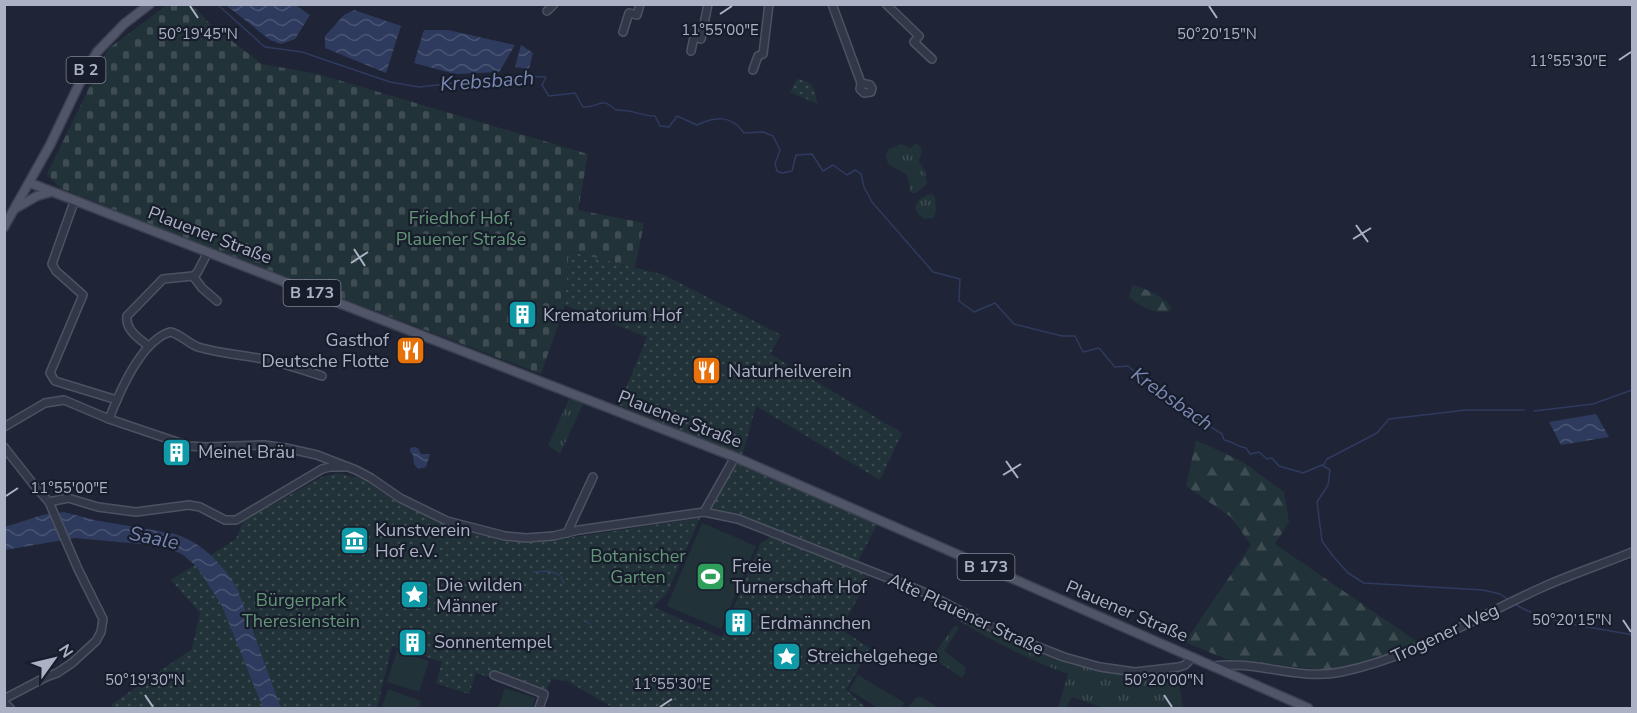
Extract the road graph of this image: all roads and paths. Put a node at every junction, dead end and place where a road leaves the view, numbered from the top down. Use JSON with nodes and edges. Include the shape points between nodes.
{"nodes":[{"id":1,"x":150,"y":4,"type":"edge"},
{"id":2,"x":554,"y":4,"type":"edge"},
{"id":3,"x":640,"y":4,"type":"edge"},
{"id":4,"x":708,"y":4,"type":"edge"},
{"id":5,"x":768,"y":4,"type":"edge"},
{"id":6,"x":832,"y":4,"type":"edge"},
{"id":7,"x":886,"y":4,"type":"edge"},
{"id":8,"x":547,"y":11,"type":"dead end"},
{"id":9,"x":623,"y":32,"type":"dead end"},
{"id":10,"x":691,"y":51,"type":"dead end"},
{"id":11,"x":932,"y":59,"type":"dead end"},
{"id":12,"x":753,"y":70,"type":"dead end"},
{"id":13,"x":861,"y":83,"type":"dead end"},
{"id":14,"x":30,"y":183,"type":"junction"},
{"id":15,"x":51,"y":192,"type":"junction"},
{"id":16,"x":74,"y":202,"type":"junction"},
{"id":17,"x":14,"y":209,"type":"junction"},
{"id":18,"x":4,"y":227,"type":"edge"},
{"id":19,"x":208,"y":252,"type":"junction"},
{"id":20,"x":193,"y":276,"type":"junction"},
{"id":21,"x":217,"y":301,"type":"dead end"},
{"id":22,"x":148,"y":346,"type":"junction"},
{"id":23,"x":322,"y":376,"type":"dead end"},
{"id":24,"x":117,"y":400,"type":"junction"},
{"id":25,"x":109,"y":419,"type":"junction"},
{"id":26,"x":4,"y":428,"type":"edge"},
{"id":27,"x":4,"y":447,"type":"edge"},
{"id":28,"x":735,"y":457,"type":"junction"},
{"id":29,"x":356,"y":470,"type":"junction"},
{"id":30,"x":593,"y":477,"type":"dead end"},
{"id":31,"x":51,"y":505,"type":"junction"},
{"id":32,"x":704,"y":512,"type":"junction"},
{"id":33,"x":567,"y":533,"type":"junction"},
{"id":34,"x":1632,"y":552,"type":"edge"},
{"id":35,"x":1193,"y":657,"type":"junction"},
{"id":36,"x":1214,"y":666,"type":"junction"},
{"id":37,"x":494,"y":675,"type":"dead end"},
{"id":38,"x":4,"y":701,"type":"edge"},
{"id":39,"x":10,"y":708,"type":"edge"},
{"id":40,"x":539,"y":708,"type":"edge"},
{"id":41,"x":1308,"y":708,"type":"edge"}],
"edges":[{"from":1,"to":14,"type":"main road","number":"B 2","via":[[97,52]]},
{"from":2,"to":8,"type":"street"},
{"from":3,"to":9,"type":"street","via":[[637,15],[629,13]]},
{"from":4,"to":10,"type":"street","via":[[701,39],[694,37]]},
{"from":5,"to":12,"type":"street","via":[[763,54],[758,56]]},
{"from":6,"to":13,"type":"street"},
{"from":7,"to":11,"type":"street","via":[[920,36],[914,42]]},
{"from":14,"to":15,"type":"main road","name":"Plauener Straße","number":"B 173"},
{"from":14,"to":17,"type":"main road","number":"B 2"},
{"from":15,"to":16,"type":"main road","name":"Plauener Straße","number":"B 173"},
{"from":15,"to":17,"type":"main road"},
{"from":16,"to":19,"type":"main road","name":"Plauener Straße","number":"B 173"},
{"from":16,"to":24,"type":"street","via":[[52,264],[83,295],[51,378]]},
{"from":17,"to":18,"type":"main road","number":"B 2"},
{"from":19,"to":20,"type":"street"},
{"from":19,"to":28,"type":"main road","name":"Plauener Straße","number":"B 173"},
{"from":20,"to":21,"type":"street"},
{"from":20,"to":22,"type":"street","via":[[163,279],[127,316],[129,329]]},
{"from":22,"to":23,"type":"street","via":[[165,333],[175,333],[198,347],[266,359]]},
{"from":22,"to":24,"type":"street"},
{"from":24,"to":25,"type":"street"},
{"from":25,"to":26,"type":"street","name":"Alte Plauener Straße","via":[[75,403],[55,400]]},
{"from":25,"to":29,"type":"street","name":"Alte Plauener Straße","via":[[189,446],[286,448],[317,454]]},
{"from":27,"to":31,"type":"street"},
{"from":28,"to":32,"type":"street"},
{"from":28,"to":35,"type":"main road","name":"Plauener Straße","number":"B 173"},
{"from":29,"to":31,"type":"street","via":[[322,469],[230,521],[189,505],[136,512],[68,498],[59,498]]},
{"from":29,"to":33,"type":"street","name":"Alte Plauener Straße","via":[[447,521],[513,537]]},
{"from":30,"to":33,"type":"street"},
{"from":31,"to":38,"type":"street","via":[[103,620],[101,632],[72,663]]},
{"from":32,"to":33,"type":"street","name":"Alte Plauener Straße"},
{"from":32,"to":35,"type":"street","name":"Alte Plauener Straße","via":[[738,519],[889,578],[1002,633],[1064,657],[1135,672],[1179,667]]},
{"from":34,"to":36,"type":"street","name":"Trogener Weg","via":[[1542,587],[1390,660],[1339,673],[1297,674],[1227,664]]},
{"from":35,"to":36,"type":"main road","name":"Plauener Straße","number":"B 173"},
{"from":36,"to":41,"type":"main road","name":"Plauener Straße","number":"B 173"},
{"from":37,"to":40,"type":"street","via":[[544,694]]},
{"from":38,"to":39,"type":"street"}]}
